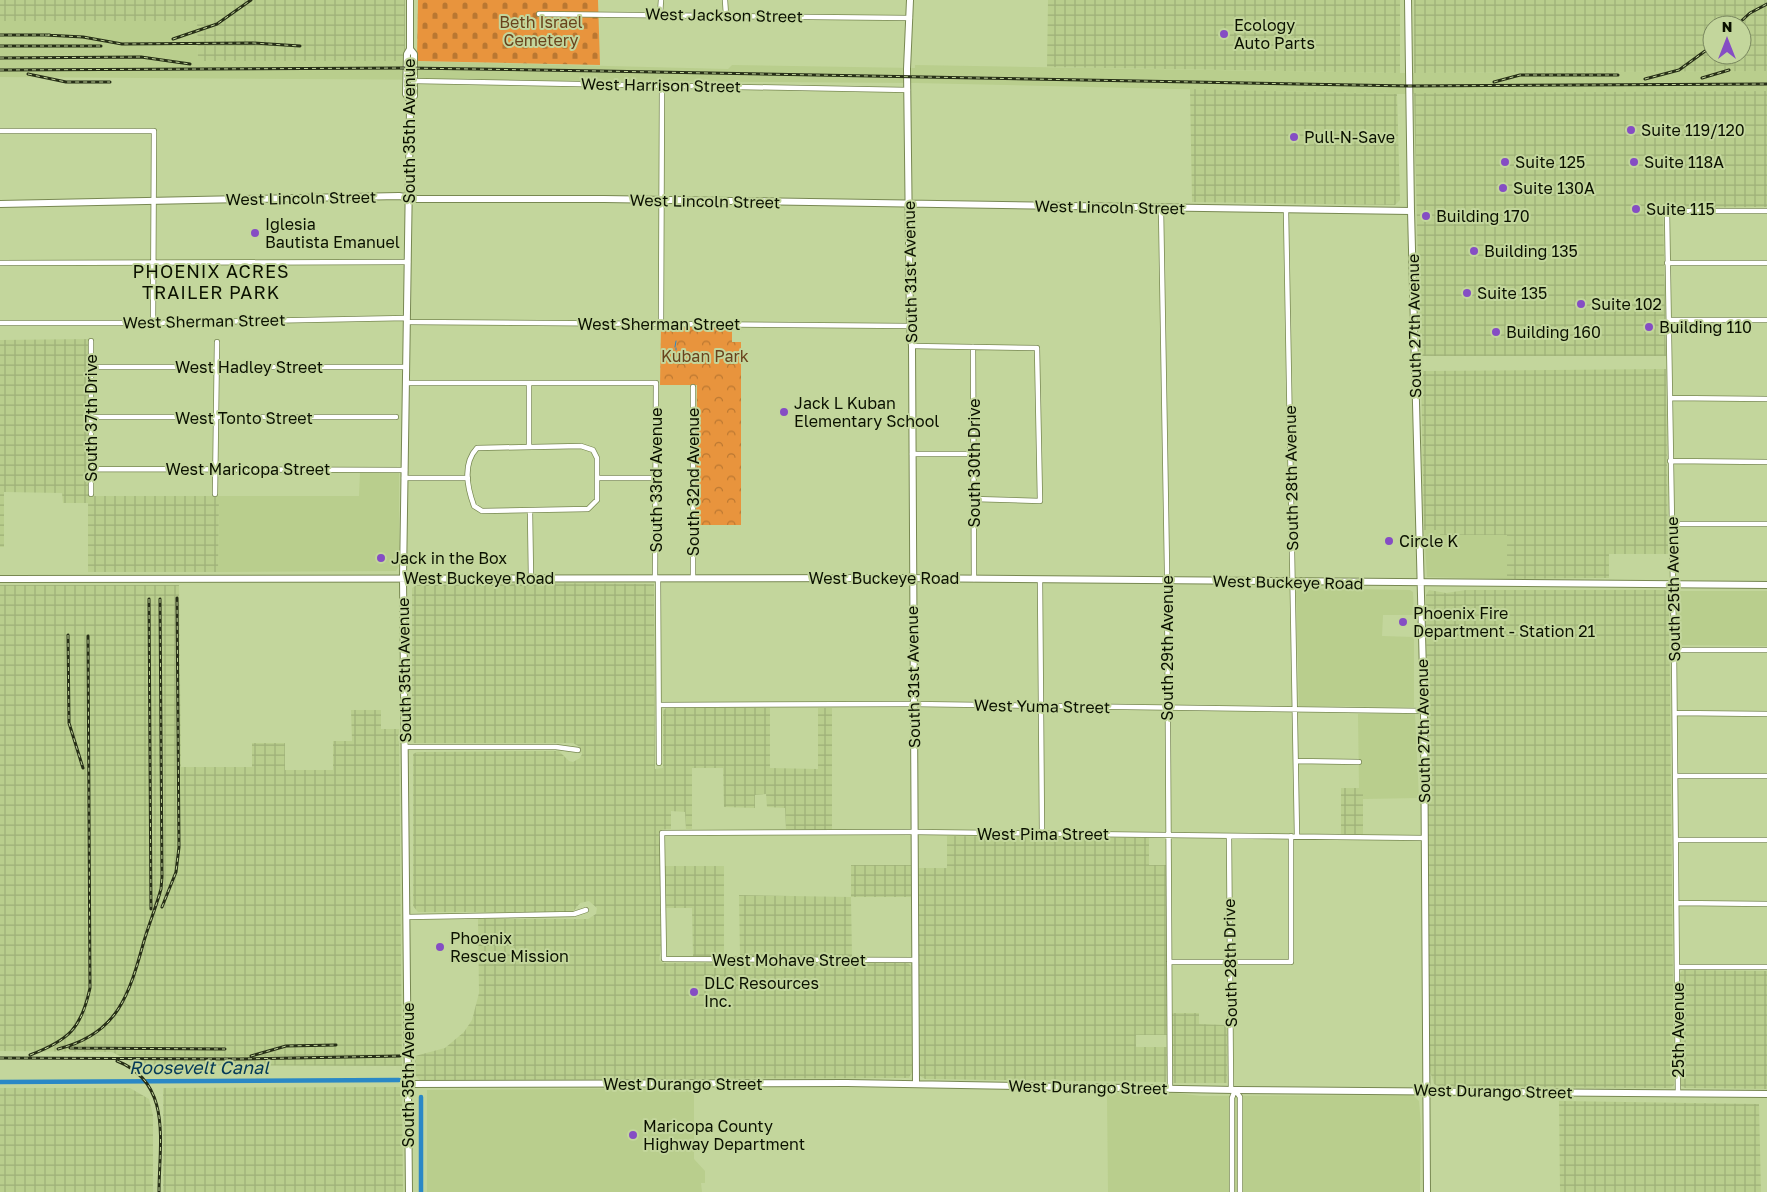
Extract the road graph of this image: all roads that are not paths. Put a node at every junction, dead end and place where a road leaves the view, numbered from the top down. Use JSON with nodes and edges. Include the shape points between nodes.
{"nodes":[{"id":1,"x":410,"y":0,"type":"edge"},
{"id":2,"x":661,"y":0,"type":"edge"},
{"id":3,"x":725,"y":0,"type":"edge"},
{"id":4,"x":910,"y":0,"type":"edge"},
{"id":5,"x":1408,"y":0,"type":"edge"},
{"id":6,"x":539,"y":14,"type":"dead end"},
{"id":7,"x":660,"y":14,"type":"junction"},
{"id":8,"x":726,"y":15,"type":"junction"},
{"id":9,"x":910,"y":18,"type":"junction"},
{"id":10,"x":410,"y":49,"type":"junction"},
{"id":11,"x":414,"y":81,"type":"junction"},
{"id":12,"x":662,"y":85,"type":"junction"},
{"id":13,"x":908,"y":90,"type":"junction"},
{"id":14,"x":410,"y":100,"type":"junction"},
{"id":15,"x":0,"y":131,"type":"edge"},
{"id":16,"x":408,"y":198,"type":"junction"},
{"id":17,"x":660,"y":200,"type":"junction"},
{"id":18,"x":154,"y":201,"type":"junction"},
{"id":19,"x":0,"y":204,"type":"edge"},
{"id":20,"x":909,"y":204,"type":"junction"},
{"id":21,"x":1161,"y":208,"type":"junction"},
{"id":22,"x":1286,"y":210,"type":"junction"},
{"id":23,"x":1411,"y":211,"type":"junction"},
{"id":24,"x":1767,"y":212,"type":"edge"},
{"id":25,"x":0,"y":262,"type":"edge"},
{"id":26,"x":154,"y":262,"type":"junction"},
{"id":27,"x":408,"y":262,"type":"junction"},
{"id":28,"x":1667,"y":263,"type":"junction"},
{"id":29,"x":1767,"y":263,"type":"edge"},
{"id":30,"x":407,"y":320,"type":"junction"},
{"id":31,"x":1669,"y":320,"type":"junction"},
{"id":32,"x":1767,"y":320,"type":"edge"},
{"id":33,"x":0,"y":323,"type":"edge"},
{"id":34,"x":153,"y":323,"type":"junction"},
{"id":35,"x":661,"y":324,"type":"junction"},
{"id":36,"x":910,"y":326,"type":"junction"},
{"id":37,"x":91,"y":341,"type":"dead end"},
{"id":38,"x":217,"y":342,"type":"dead end"},
{"id":39,"x":912,"y":346,"type":"junction"},
{"id":40,"x":973,"y":347,"type":"junction"},
{"id":41,"x":91,"y":367,"type":"junction"},
{"id":42,"x":217,"y":367,"type":"junction"},
{"id":43,"x":406,"y":367,"type":"junction"},
{"id":44,"x":406,"y":383,"type":"junction"},
{"id":45,"x":529,"y":383,"type":"junction"},
{"id":46,"x":693,"y":387,"type":"dead end"},
{"id":47,"x":1670,"y":398,"type":"junction"},
{"id":48,"x":1767,"y":399,"type":"edge"},
{"id":49,"x":91,"y":417,"type":"junction"},
{"id":50,"x":217,"y":418,"type":"junction"},
{"id":51,"x":396,"y":418,"type":"dead end"},
{"id":52,"x":529,"y":448,"type":"junction"},
{"id":53,"x":912,"y":454,"type":"junction"},
{"id":54,"x":974,"y":454,"type":"junction"},
{"id":55,"x":1670,"y":462,"type":"junction"},
{"id":56,"x":1767,"y":462,"type":"edge"},
{"id":57,"x":91,"y":469,"type":"junction"},
{"id":58,"x":216,"y":469,"type":"junction"},
{"id":59,"x":404,"y":470,"type":"junction"},
{"id":60,"x":404,"y":478,"type":"junction"},
{"id":61,"x":468,"y":478,"type":"junction"},
{"id":62,"x":597,"y":478,"type":"junction"},
{"id":63,"x":655,"y":478,"type":"junction"},
{"id":64,"x":91,"y":494,"type":"dead end"},
{"id":65,"x":216,"y":494,"type":"dead end"},
{"id":66,"x":974,"y":500,"type":"junction"},
{"id":67,"x":530,"y":511,"type":"junction"},
{"id":68,"x":1671,"y":524,"type":"junction"},
{"id":69,"x":1767,"y":524,"type":"edge"},
{"id":70,"x":403,"y":578,"type":"junction"},
{"id":71,"x":532,"y":578,"type":"junction"},
{"id":72,"x":656,"y":578,"type":"junction"},
{"id":73,"x":693,"y":578,"type":"junction"},
{"id":74,"x":913,"y":578,"type":"junction"},
{"id":75,"x":0,"y":579,"type":"edge"},
{"id":76,"x":974,"y":579,"type":"junction"},
{"id":77,"x":1040,"y":580,"type":"junction"},
{"id":78,"x":1166,"y":580,"type":"junction"},
{"id":79,"x":1293,"y":583,"type":"junction"},
{"id":80,"x":1420,"y":584,"type":"junction"},
{"id":81,"x":1673,"y":585,"type":"junction"},
{"id":82,"x":1767,"y":585,"type":"edge"},
{"id":83,"x":1674,"y":650,"type":"junction"},
{"id":84,"x":1767,"y":650,"type":"edge"},
{"id":85,"x":913,"y":704,"type":"junction"},
{"id":86,"x":659,"y":705,"type":"junction"},
{"id":87,"x":1041,"y":707,"type":"junction"},
{"id":88,"x":1168,"y":708,"type":"junction"},
{"id":89,"x":1294,"y":709,"type":"junction"},
{"id":90,"x":1424,"y":711,"type":"junction"},
{"id":91,"x":1675,"y":713,"type":"junction"},
{"id":92,"x":1767,"y":714,"type":"edge"},
{"id":93,"x":406,"y":748,"type":"junction"},
{"id":94,"x":578,"y":750,"type":"dead end"},
{"id":95,"x":1296,"y":761,"type":"junction"},
{"id":96,"x":1359,"y":762,"type":"dead end"},
{"id":97,"x":659,"y":764,"type":"dead end"},
{"id":98,"x":1675,"y":776,"type":"junction"},
{"id":99,"x":1767,"y":776,"type":"edge"},
{"id":100,"x":913,"y":832,"type":"junction"},
{"id":101,"x":1042,"y":834,"type":"junction"},
{"id":102,"x":1169,"y":835,"type":"junction"},
{"id":103,"x":1229,"y":836,"type":"junction"},
{"id":104,"x":1294,"y":836,"type":"junction"},
{"id":105,"x":1424,"y":838,"type":"junction"},
{"id":106,"x":1676,"y":840,"type":"junction"},
{"id":107,"x":1767,"y":840,"type":"edge"},
{"id":108,"x":1676,"y":903,"type":"junction"},
{"id":109,"x":1767,"y":904,"type":"edge"},
{"id":110,"x":586,"y":910,"type":"dead end"},
{"id":111,"x":407,"y":917,"type":"junction"},
{"id":112,"x":664,"y":959,"type":"joint"},
{"id":113,"x":915,"y":960,"type":"junction"},
{"id":114,"x":1169,"y":962,"type":"junction"},
{"id":115,"x":1230,"y":962,"type":"junction"},
{"id":116,"x":1677,"y":967,"type":"junction"},
{"id":117,"x":1767,"y":967,"type":"edge"},
{"id":118,"x":408,"y":1084,"type":"junction"},
{"id":119,"x":916,"y":1084,"type":"junction"},
{"id":120,"x":1170,"y":1088,"type":"junction"},
{"id":121,"x":1233,"y":1090,"type":"junction"},
{"id":122,"x":1426,"y":1091,"type":"junction"},
{"id":123,"x":1678,"y":1093,"type":"junction"},
{"id":124,"x":1767,"y":1094,"type":"edge"},
{"id":125,"x":409,"y":1192,"type":"edge"},
{"id":126,"x":1232,"y":1192,"type":"edge"},
{"id":127,"x":1240,"y":1192,"type":"edge"},
{"id":128,"x":1427,"y":1192,"type":"edge"}],
"edges":[{"from":1,"to":10,"type":"main road","name":"South 35th Avenue"},
{"from":2,"to":7,"type":"street"},
{"from":3,"to":8,"type":"street"},
{"from":4,"to":9,"type":"main road","name":"South 31st Avenue"},
{"from":5,"to":23,"type":"main road","name":"South 27th Avenue"},
{"from":6,"to":7,"type":"street","name":"West Jackson Street"},
{"from":7,"to":8,"type":"street","name":"West Jackson Street"},
{"from":8,"to":9,"type":"street","name":"West Jackson Street"},
{"from":9,"to":13,"type":"main road","name":"South 31st Avenue","via":[[906,69]]},
{"from":10,"to":11,"type":"main road","via":[[414,54]]},
{"from":10,"to":14,"type":"main road","name":"South 35th Avenue","via":[[407,54],[406,94]]},
{"from":11,"to":12,"type":"street","name":"West Harrison Street"},
{"from":11,"to":14,"type":"main road","via":[[414,96]]},
{"from":12,"to":13,"type":"street","name":"West Harrison Street"},
{"from":12,"to":17,"type":"street"},
{"from":13,"to":20,"type":"main road","name":"South 31st Avenue"},
{"from":14,"to":16,"type":"main road","name":"South 35th Avenue"},
{"from":15,"to":18,"type":"street","via":[[154,131]]},
{"from":16,"to":17,"type":"main road","name":"West Lincoln Street"},
{"from":16,"to":18,"type":"main road","name":"West Lincoln Street"},
{"from":16,"to":27,"type":"main road","name":"South 35th Avenue"},
{"from":17,"to":20,"type":"main road","name":"West Lincoln Street"},
{"from":17,"to":35,"type":"street"},
{"from":18,"to":19,"type":"main road","name":"West Lincoln Street"},
{"from":18,"to":26,"type":"street"},
{"from":20,"to":21,"type":"main road","name":"West Lincoln Street"},
{"from":20,"to":36,"type":"main road","name":"South 31st Avenue"},
{"from":21,"to":22,"type":"main road","name":"West Lincoln Street"},
{"from":21,"to":78,"type":"street","name":"South 29th Avenue"},
{"from":22,"to":23,"type":"main road","name":"West Lincoln Street"},
{"from":22,"to":79,"type":"street","name":"South 28th Avenue"},
{"from":23,"to":80,"type":"main road","name":"South 27th Avenue"},
{"from":24,"to":28,"type":"street","name":"South 25th Avenue","via":[[1667,212]]},
{"from":25,"to":26,"type":"street"},
{"from":26,"to":27,"type":"street"},
{"from":26,"to":34,"type":"street"},
{"from":27,"to":30,"type":"main road","name":"South 35th Avenue"},
{"from":28,"to":29,"type":"street"},
{"from":28,"to":31,"type":"street","name":"South 25th Avenue"},
{"from":30,"to":34,"type":"street","name":"West Sherman Street"},
{"from":30,"to":35,"type":"street","name":"West Sherman Street"},
{"from":30,"to":43,"type":"main road","name":"South 35th Avenue"},
{"from":31,"to":32,"type":"street"},
{"from":31,"to":47,"type":"street","name":"South 25th Avenue"},
{"from":33,"to":34,"type":"street","name":"West Sherman Street"},
{"from":35,"to":36,"type":"street","name":"West Sherman Street"},
{"from":36,"to":39,"type":"main road","name":"South 31st Avenue"},
{"from":37,"to":41,"type":"street","name":"South 37th Drive"},
{"from":38,"to":42,"type":"street"},
{"from":39,"to":40,"type":"street"},
{"from":39,"to":53,"type":"main road","name":"South 31st Avenue"},
{"from":40,"to":54,"type":"street","name":"South 30th Drive"},
{"from":40,"to":66,"type":"street","via":[[1038,348],[1040,500]]},
{"from":41,"to":42,"type":"street","name":"West Hadley Street"},
{"from":41,"to":49,"type":"street","name":"South 37th Drive"},
{"from":42,"to":43,"type":"street","name":"West Hadley Street"},
{"from":42,"to":50,"type":"street"},
{"from":43,"to":44,"type":"main road","name":"South 35th Avenue"},
{"from":44,"to":45,"type":"street"},
{"from":44,"to":59,"type":"main road","name":"South 35th Avenue"},
{"from":45,"to":52,"type":"street"},
{"from":45,"to":63,"type":"street","name":"South 33rd Avenue","via":[[656,383]]},
{"from":46,"to":73,"type":"street","name":"South 32nd Avenue"},
{"from":47,"to":48,"type":"street"},
{"from":47,"to":55,"type":"street","name":"South 25th Avenue"},
{"from":49,"to":50,"type":"street","name":"West Tonto Street"},
{"from":49,"to":57,"type":"street","name":"South 37th Drive"},
{"from":50,"to":51,"type":"street","name":"West Tonto Street"},
{"from":50,"to":58,"type":"street"},
{"from":52,"to":61,"type":"street","via":[[477,448],[469,456]]},
{"from":52,"to":62,"type":"street","via":[[580,446],[593,450],[597,458]]},
{"from":53,"to":54,"type":"street"},
{"from":53,"to":74,"type":"main road","name":"South 31st Avenue"},
{"from":54,"to":66,"type":"street","name":"South 30th Drive"},
{"from":55,"to":56,"type":"street"},
{"from":55,"to":68,"type":"street","name":"South 25th Avenue"},
{"from":57,"to":58,"type":"street","name":"West Maricopa Street"},
{"from":57,"to":64,"type":"street","name":"South 37th Drive"},
{"from":58,"to":59,"type":"street","name":"West Maricopa Street"},
{"from":58,"to":65,"type":"street"},
{"from":59,"to":60,"type":"main road","name":"South 35th Avenue"},
{"from":60,"to":61,"type":"street"},
{"from":60,"to":70,"type":"main road","name":"South 35th Avenue"},
{"from":61,"to":67,"type":"street","via":[[474,506],[482,510]]},
{"from":62,"to":63,"type":"street"},
{"from":62,"to":67,"type":"street","via":[[596,500],[588,509]]},
{"from":63,"to":72,"type":"street","name":"South 33rd Avenue"},
{"from":66,"to":76,"type":"street","name":"South 30th Drive"},
{"from":67,"to":71,"type":"street"},
{"from":68,"to":69,"type":"street"},
{"from":68,"to":81,"type":"street","name":"South 25th Avenue"},
{"from":70,"to":71,"type":"main road","name":"West Buckeye Road"},
{"from":70,"to":75,"type":"main road","name":"West Buckeye Road"},
{"from":70,"to":93,"type":"main road","name":"South 35th Avenue"},
{"from":71,"to":72,"type":"main road","name":"West Buckeye Road"},
{"from":72,"to":73,"type":"main road","name":"West Buckeye Road"},
{"from":72,"to":86,"type":"street","name":"South 33rd Avenue"},
{"from":73,"to":74,"type":"main road","name":"West Buckeye Road"},
{"from":74,"to":76,"type":"main road","name":"West Buckeye Road"},
{"from":74,"to":85,"type":"main road","name":"South 31st Avenue"},
{"from":76,"to":77,"type":"main road","name":"West Buckeye Road"},
{"from":77,"to":78,"type":"main road","name":"West Buckeye Road"},
{"from":77,"to":87,"type":"street"},
{"from":78,"to":79,"type":"main road","name":"West Buckeye Road"},
{"from":78,"to":88,"type":"street","name":"South 29th Avenue"},
{"from":79,"to":80,"type":"main road","name":"West Buckeye Road"},
{"from":79,"to":89,"type":"street","name":"South 28th Avenue"},
{"from":80,"to":81,"type":"main road","name":"West Buckeye Road"},
{"from":80,"to":90,"type":"main road","name":"South 27th Avenue"},
{"from":81,"to":82,"type":"main road","name":"West Buckeye Road"},
{"from":81,"to":83,"type":"street","name":"South 25th Avenue"},
{"from":83,"to":84,"type":"street"},
{"from":83,"to":91,"type":"street","name":"South 25th Avenue"},
{"from":85,"to":86,"type":"street","name":"West Yuma Street"},
{"from":85,"to":87,"type":"street","name":"West Yuma Street"},
{"from":85,"to":100,"type":"main road","name":"South 31st Avenue"},
{"from":86,"to":97,"type":"street","name":"South 33rd Avenue"},
{"from":87,"to":88,"type":"street","name":"West Yuma Street"},
{"from":87,"to":101,"type":"street"},
{"from":88,"to":89,"type":"street","name":"West Yuma Street"},
{"from":88,"to":102,"type":"street","name":"South 29th Avenue"},
{"from":89,"to":90,"type":"street","name":"West Yuma Street"},
{"from":89,"to":95,"type":"street","name":"South 28th Avenue"},
{"from":90,"to":105,"type":"main road","name":"South 27th Avenue"},
{"from":91,"to":92,"type":"street"},
{"from":91,"to":98,"type":"street","name":"South 25th Avenue"},
{"from":93,"to":94,"type":"street","via":[[556,747]]},
{"from":93,"to":111,"type":"main road","name":"South 35th Avenue"},
{"from":95,"to":96,"type":"street"},
{"from":95,"to":104,"type":"street","name":"South 28th Avenue"},
{"from":98,"to":99,"type":"street"},
{"from":98,"to":106,"type":"street","name":"South 25th Avenue"},
{"from":100,"to":101,"type":"street","name":"West Pima Street"},
{"from":100,"to":112,"type":"street","name":"West Pima Street","via":[[662,833]]},
{"from":100,"to":113,"type":"main road","name":"South 31st Avenue"},
{"from":101,"to":102,"type":"street","name":"West Pima Street"},
{"from":102,"to":103,"type":"street","name":"West Pima Street"},
{"from":102,"to":114,"type":"street","name":"South 29th Avenue"},
{"from":103,"to":104,"type":"street","name":"West Pima Street"},
{"from":103,"to":115,"type":"street","name":"South 28th Drive"},
{"from":104,"to":105,"type":"street","name":"West Pima Street"},
{"from":104,"to":115,"type":"street","name":"South 28th Avenue","via":[[1291,962]]},
{"from":105,"to":122,"type":"main road","name":"South 27th Avenue"},
{"from":106,"to":107,"type":"street"},
{"from":106,"to":108,"type":"street","name":"South 25th Avenue"},
{"from":108,"to":109,"type":"street"},
{"from":108,"to":116,"type":"street","name":"South 25th Avenue"},
{"from":110,"to":111,"type":"street","via":[[574,914]]},
{"from":111,"to":118,"type":"main road","name":"South 35th Avenue"},
{"from":112,"to":113,"type":"street","name":"West Mohave Street"},
{"from":113,"to":119,"type":"main road","name":"South 31st Avenue"},
{"from":114,"to":115,"type":"street"},
{"from":114,"to":120,"type":"street","name":"South 29th Avenue"},
{"from":115,"to":121,"type":"street","name":"South 28th Drive"},
{"from":116,"to":117,"type":"street"},
{"from":116,"to":123,"type":"street","name":"25th Avenue"},
{"from":118,"to":119,"type":"main road","name":"West Durango Street"},
{"from":118,"to":125,"type":"main road","name":"South 35th Avenue"},
{"from":119,"to":120,"type":"main road","name":"West Durango Street"},
{"from":120,"to":121,"type":"main road","name":"West Durango Street"},
{"from":121,"to":122,"type":"main road","name":"West Durango Street"},
{"from":121,"to":126,"type":"street"},
{"from":121,"to":127,"type":"street","via":[[1240,1097]]},
{"from":122,"to":123,"type":"main road","name":"West Durango Street"},
{"from":122,"to":128,"type":"main road","name":"South 27th Avenue"},
{"from":123,"to":124,"type":"main road","name":"West Durango Street"}]}
